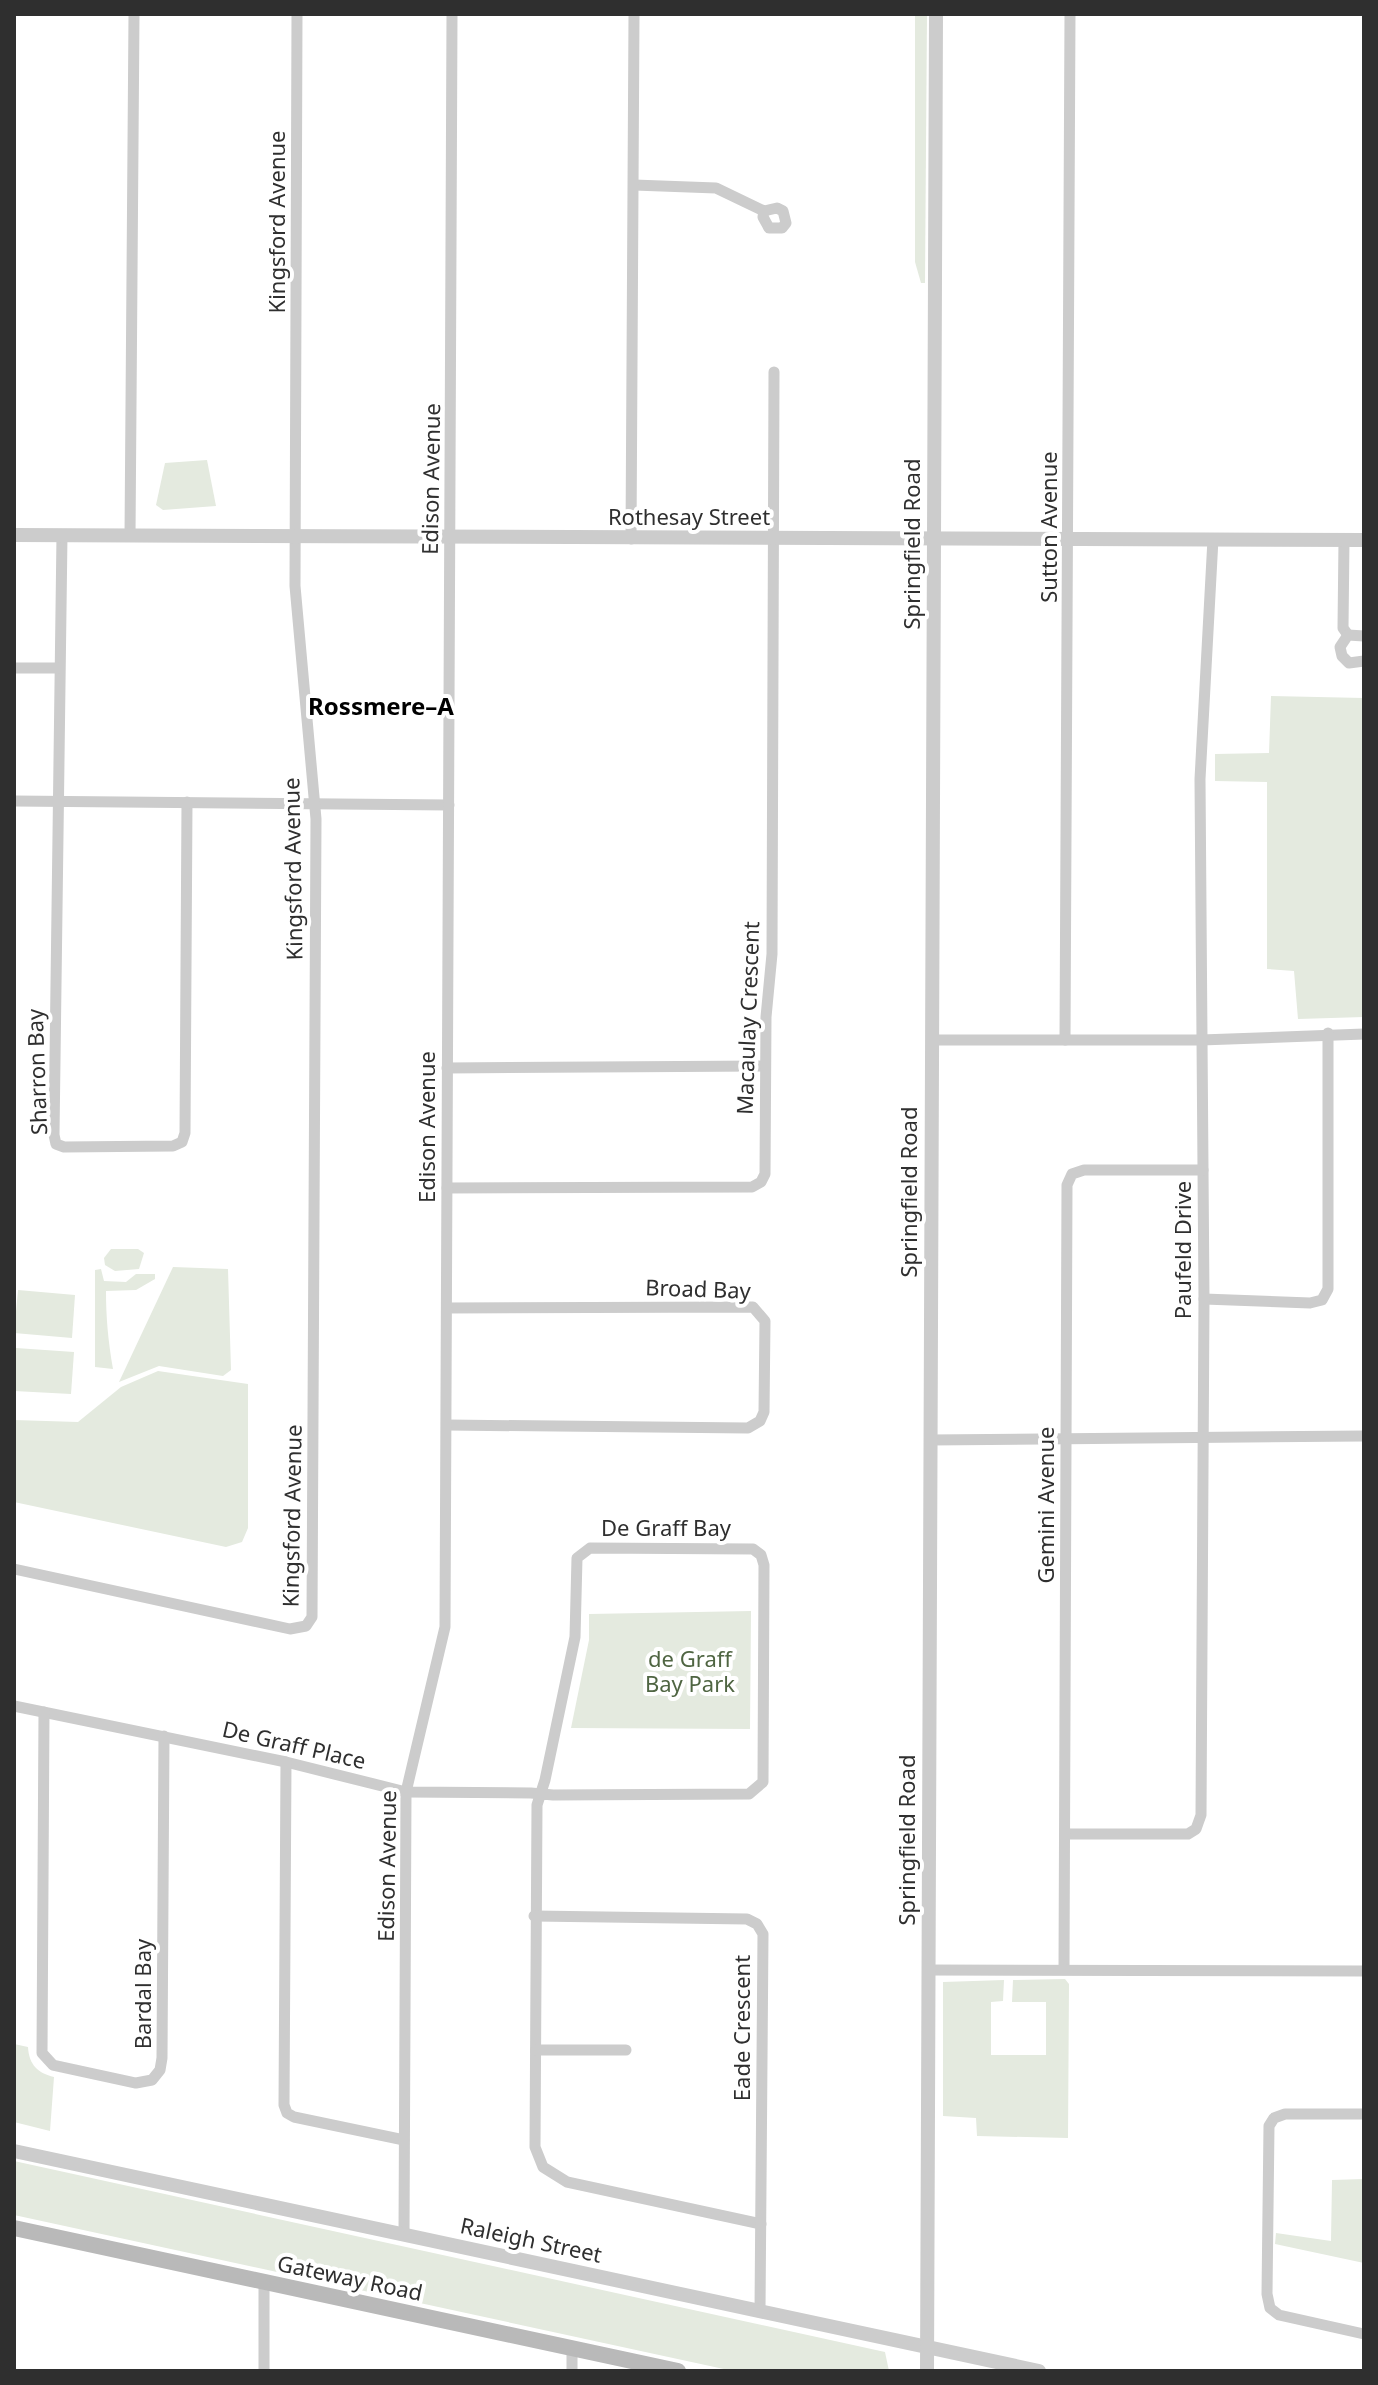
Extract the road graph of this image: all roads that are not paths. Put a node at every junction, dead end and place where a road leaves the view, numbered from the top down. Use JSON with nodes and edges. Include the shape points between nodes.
{"nodes":[{"id":1,"x":134,"y":14,"type":"edge"},
{"id":2,"x":297,"y":14,"type":"edge"},
{"id":3,"x":452,"y":14,"type":"edge"},
{"id":4,"x":634,"y":14,"type":"edge"},
{"id":5,"x":936,"y":14,"type":"edge"},
{"id":6,"x":1070,"y":14,"type":"edge"},
{"id":7,"x":634,"y":185,"type":"junction"},
{"id":8,"x":764,"y":211,"type":"dead end"},
{"id":9,"x":774,"y":372,"type":"dead end"},
{"id":10,"x":14,"y":535,"type":"edge"},
{"id":11,"x":62,"y":535,"type":"junction"},
{"id":12,"x":130,"y":536,"type":"junction"},
{"id":13,"x":296,"y":536,"type":"junction"},
{"id":14,"x":450,"y":538,"type":"junction"},
{"id":15,"x":631,"y":539,"type":"junction"},
{"id":16,"x":773,"y":539,"type":"junction"},
{"id":17,"x":1069,"y":539,"type":"junction"},
{"id":18,"x":1213,"y":539,"type":"junction"},
{"id":19,"x":934,"y":540,"type":"junction"},
{"id":20,"x":1344,"y":540,"type":"junction"},
{"id":21,"x":1364,"y":540,"type":"edge"},
{"id":22,"x":1348,"y":635,"type":"junction"},
{"id":23,"x":1364,"y":636,"type":"edge"},
{"id":24,"x":1364,"y":661,"type":"edge"},
{"id":25,"x":14,"y":668,"type":"edge"},
{"id":26,"x":58,"y":668,"type":"junction"},
{"id":27,"x":14,"y":801,"type":"edge"},
{"id":28,"x":57,"y":801,"type":"junction"},
{"id":29,"x":187,"y":802,"type":"junction"},
{"id":30,"x":314,"y":805,"type":"junction"},
{"id":31,"x":449,"y":805,"type":"junction"},
{"id":32,"x":1328,"y":1033,"type":"junction"},
{"id":33,"x":1364,"y":1034,"type":"edge"},
{"id":34,"x":932,"y":1040,"type":"junction"},
{"id":35,"x":1065,"y":1040,"type":"junction"},
{"id":36,"x":1201,"y":1040,"type":"junction"},
{"id":37,"x":765,"y":1066,"type":"junction"},
{"id":38,"x":447,"y":1068,"type":"junction"},
{"id":39,"x":1203,"y":1170,"type":"junction"},
{"id":40,"x":447,"y":1188,"type":"junction"},
{"id":41,"x":1204,"y":1299,"type":"junction"},
{"id":42,"x":447,"y":1308,"type":"junction"},
{"id":43,"x":447,"y":1425,"type":"junction"},
{"id":44,"x":1364,"y":1436,"type":"edge"},
{"id":45,"x":1202,"y":1437,"type":"junction"},
{"id":46,"x":1066,"y":1438,"type":"junction"},
{"id":47,"x":930,"y":1440,"type":"junction"},
{"id":48,"x":14,"y":1569,"type":"edge"},
{"id":49,"x":14,"y":1706,"type":"edge"},
{"id":50,"x":44,"y":1712,"type":"junction"},
{"id":51,"x":164,"y":1736,"type":"junction"},
{"id":52,"x":286,"y":1762,"type":"junction"},
{"id":53,"x":758,"y":1789,"type":"joint"},
{"id":54,"x":406,"y":1792,"type":"junction"},
{"id":55,"x":541,"y":1794,"type":"junction"},
{"id":56,"x":1066,"y":1834,"type":"junction"},
{"id":57,"x":534,"y":1916,"type":"junction"},
{"id":58,"x":1064,"y":1969,"type":"junction"},
{"id":59,"x":928,"y":1970,"type":"junction"},
{"id":60,"x":1364,"y":1971,"type":"edge"},
{"id":61,"x":536,"y":2050,"type":"junction"},
{"id":62,"x":626,"y":2050,"type":"dead end"},
{"id":63,"x":1364,"y":2114,"type":"edge"},
{"id":64,"x":404,"y":2140,"type":"junction"},
{"id":65,"x":14,"y":2151,"type":"edge"},
{"id":66,"x":761,"y":2224,"type":"junction"},
{"id":67,"x":14,"y":2228,"type":"edge"},
{"id":68,"x":404,"y":2235,"type":"junction"},
{"id":69,"x":264,"y":2282,"type":"junction"},
{"id":70,"x":760,"y":2310,"type":"junction"},
{"id":71,"x":1364,"y":2334,"type":"edge"},
{"id":72,"x":927,"y":2346,"type":"junction"},
{"id":73,"x":572,"y":2349,"type":"junction"},
{"id":74,"x":264,"y":2371,"type":"edge"},
{"id":75,"x":572,"y":2371,"type":"edge"},
{"id":76,"x":678,"y":2371,"type":"edge"},
{"id":77,"x":927,"y":2371,"type":"edge"},
{"id":78,"x":1039,"y":2371,"type":"edge"}],
"edges":[{"from":1,"to":12,"type":"street"},
{"from":2,"to":13,"type":"street","name":"Kingsford Avenue"},
{"from":3,"to":14,"type":"street","name":"Edison Avenue"},
{"from":4,"to":7,"type":"street"},
{"from":5,"to":19,"type":"street","name":"Springfield Road"},
{"from":6,"to":17,"type":"street","name":"Sutton Avenue"},
{"from":7,"to":8,"type":"street","via":[[716,188]]},
{"from":7,"to":15,"type":"street"},
{"from":9,"to":16,"type":"street","name":"Macaulay Crescent"},
{"from":10,"to":11,"type":"street","name":"Rothesay Street"},
{"from":11,"to":12,"type":"street","name":"Rothesay Street"},
{"from":11,"to":26,"type":"street","name":"Sharron Bay"},
{"from":12,"to":13,"type":"street","name":"Rothesay Street"},
{"from":13,"to":14,"type":"street","name":"Rothesay Street"},
{"from":13,"to":30,"type":"street","name":"Kingsford Avenue","via":[[295,594]]},
{"from":14,"to":15,"type":"street","name":"Rothesay Street"},
{"from":14,"to":31,"type":"street","name":"Edison Avenue"},
{"from":15,"to":16,"type":"street","name":"Rothesay Street"},
{"from":16,"to":19,"type":"street","name":"Rothesay Street"},
{"from":16,"to":37,"type":"street","name":"Macaulay Crescent","via":[[772,954]]},
{"from":17,"to":18,"type":"street","name":"Rothesay Street"},
{"from":17,"to":19,"type":"street","name":"Rothesay Street"},
{"from":17,"to":35,"type":"street","name":"Sutton Avenue"},
{"from":18,"to":20,"type":"street","name":"Rothesay Street"},
{"from":18,"to":36,"type":"street","name":"Paufeld Drive","via":[[1201,718]]},
{"from":19,"to":34,"type":"street","name":"Springfield Road"},
{"from":20,"to":21,"type":"street","name":"Rothesay Street"},
{"from":20,"to":22,"type":"street","via":[[1343,628]]},
{"from":22,"to":23,"type":"street"},
{"from":22,"to":24,"type":"street","via":[[1341,642],[1342,656],[1354,664]]},
{"from":25,"to":26,"type":"street"},
{"from":26,"to":28,"type":"street","name":"Sharron Bay"},
{"from":27,"to":28,"type":"street"},
{"from":28,"to":29,"type":"street"},
{"from":28,"to":29,"type":"street","name":"Sharron Bay","via":[[54,1135],[56,1144],[64,1147],[182,1142]]},
{"from":29,"to":30,"type":"street"},
{"from":30,"to":31,"type":"street"},
{"from":30,"to":48,"type":"street","name":"Kingsford Avenue","via":[[313,1612],[306,1626],[290,1629]]},
{"from":31,"to":38,"type":"street","name":"Edison Avenue"},
{"from":32,"to":33,"type":"street"},
{"from":32,"to":36,"type":"street"},
{"from":32,"to":41,"type":"street","via":[[1328,1289],[1322,1300],[1310,1303]]},
{"from":34,"to":35,"type":"street"},
{"from":34,"to":47,"type":"street","name":"Springfield Road"},
{"from":35,"to":36,"type":"street"},
{"from":36,"to":39,"type":"street","name":"Paufeld Drive"},
{"from":37,"to":38,"type":"street"},
{"from":37,"to":40,"type":"street","name":"Macaulay Crescent","via":[[765,1174],[752,1187]]},
{"from":38,"to":40,"type":"street","name":"Edison Avenue"},
{"from":39,"to":41,"type":"street","name":"Paufeld Drive"},
{"from":39,"to":46,"type":"street","name":"Gemini Avenue","via":[[1072,1174],[1067,1185]]},
{"from":40,"to":42,"type":"street","name":"Edison Avenue"},
{"from":41,"to":45,"type":"street","name":"Paufeld Drive"},
{"from":42,"to":43,"type":"street","name":"Edison Avenue"},
{"from":42,"to":43,"type":"street","name":"Broad Bay","via":[[753,1307],[765,1321],[764,1412],[748,1428]]},
{"from":43,"to":54,"type":"street","name":"Edison Avenue","via":[[445,1627]]},
{"from":44,"to":45,"type":"street"},
{"from":45,"to":46,"type":"street"},
{"from":45,"to":56,"type":"street","name":"Paufeld Drive","via":[[1200,1822],[1182,1834]]},
{"from":46,"to":47,"type":"street"},
{"from":46,"to":56,"type":"street","name":"Gemini Avenue"},
{"from":47,"to":59,"type":"street","name":"Springfield Road"},
{"from":49,"to":50,"type":"street","name":"De Graff Place"},
{"from":50,"to":51,"type":"street","name":"De Graff Place"},
{"from":50,"to":51,"type":"street","name":"Bardal Bay","via":[[42,2053],[53,2065],[136,2083],[152,2080],[162,2058]]},
{"from":51,"to":52,"type":"street","name":"De Graff Place"},
{"from":52,"to":54,"type":"street","name":"De Graff Place"},
{"from":52,"to":64,"type":"street","via":[[284,2105],[294,2117]]},
{"from":53,"to":55,"type":"street","name":"De Graff Place","via":[[749,1794]]},
{"from":53,"to":55,"type":"street","name":"De Graff Bay","via":[[763,1782],[761,1555],[753,1549],[590,1548],[577,1558],[575,1637]]},
{"from":54,"to":55,"type":"street","name":"De Graff Place"},
{"from":54,"to":64,"type":"street","name":"Edison Avenue"},
{"from":55,"to":57,"type":"street"},
{"from":56,"to":58,"type":"street","name":"Gemini Avenue"},
{"from":57,"to":61,"type":"street"},
{"from":57,"to":66,"type":"street","name":"Eade Crescent","via":[[747,1919],[757,1924],[763,1934]]},
{"from":58,"to":59,"type":"street"},
{"from":58,"to":60,"type":"street"},
{"from":59,"to":72,"type":"street","name":"Springfield Road"},
{"from":61,"to":62,"type":"street"},
{"from":61,"to":66,"type":"street","via":[[535,2147],[553,2177]]},
{"from":63,"to":71,"type":"street","via":[[1285,2114],[1269,2126],[1267,2294],[1270,2308],[1279,2315]]},
{"from":64,"to":68,"type":"street","name":"Edison Avenue"},
{"from":65,"to":68,"type":"street","name":"Raleigh Street"},
{"from":66,"to":70,"type":"street","name":"Eade Crescent"},
{"from":67,"to":69,"type":"main road","name":"Gateway Road"},
{"from":68,"to":70,"type":"street","name":"Raleigh Street"},
{"from":69,"to":73,"type":"main road","name":"Gateway Road"},
{"from":69,"to":74,"type":"street"},
{"from":70,"to":72,"type":"street","name":"Raleigh Street"},
{"from":72,"to":77,"type":"street","name":"Springfield Road"},
{"from":72,"to":78,"type":"street","name":"Raleigh Street"},
{"from":73,"to":75,"type":"street"},
{"from":73,"to":76,"type":"main road","name":"Gateway Road"}]}
